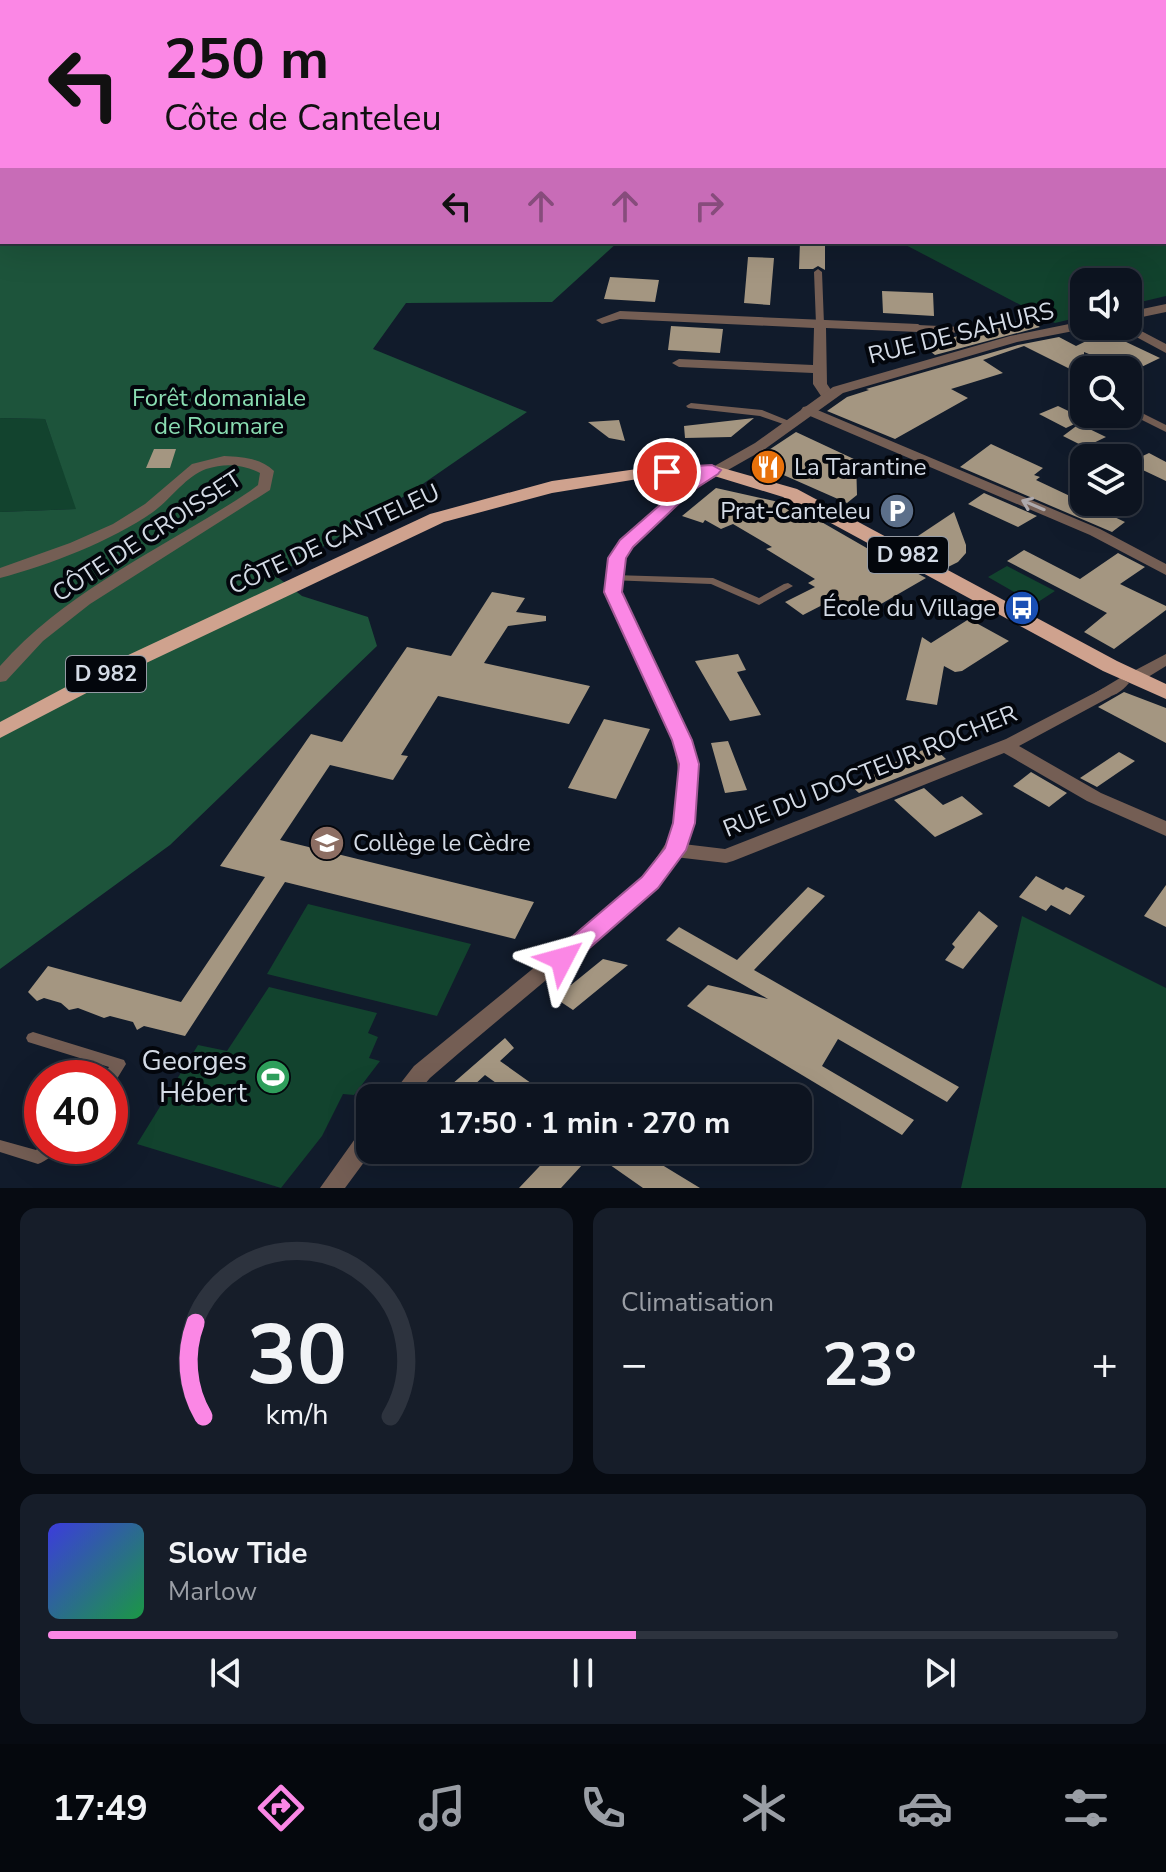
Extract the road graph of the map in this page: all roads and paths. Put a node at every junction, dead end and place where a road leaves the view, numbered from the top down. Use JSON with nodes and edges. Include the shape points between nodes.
{"nodes":[{"id":1,"x":818,"y":272,"type":"dead end"},
{"id":2,"x":1166,"y":308,"type":"edge"},
{"id":3,"x":1142,"y":313,"type":"edge"},
{"id":4,"x":602,"y":320,"type":"dead end"},
{"id":5,"x":820,"y":324,"type":"junction"},
{"id":6,"x":918,"y":328,"type":"joint"},
{"id":7,"x":1070,"y":328,"type":"edge"},
{"id":8,"x":961,"y":330,"type":"dead end"},
{"id":9,"x":1142,"y":336,"type":"edge"},
{"id":10,"x":1166,"y":349,"type":"edge"},
{"id":11,"x":679,"y":363,"type":"dead end"},
{"id":12,"x":820,"y":369,"type":"junction"},
{"id":13,"x":828,"y":396,"type":"junction"},
{"id":14,"x":691,"y":406,"type":"dead end"},
{"id":15,"x":808,"y":410,"type":"junction"},
{"id":16,"x":1142,"y":416,"type":"edge"},
{"id":17,"x":789,"y":423,"type":"junction"},
{"id":18,"x":1166,"y":429,"type":"edge"},
{"id":19,"x":712,"y":470,"type":"junction"},
{"id":20,"x":1162,"y":562,"type":"edge"},
{"id":21,"x":0,"y":573,"type":"edge"},
{"id":22,"x":613,"y":578,"type":"junction"},
{"id":23,"x":788,"y":586,"type":"dead end"},
{"id":24,"x":1166,"y":659,"type":"edge"},
{"id":25,"x":0,"y":677,"type":"edge"},
{"id":26,"x":1119,"y":685,"type":"junction"},
{"id":27,"x":1166,"y":692,"type":"edge"},
{"id":28,"x":0,"y":731,"type":"edge"},
{"id":29,"x":1005,"y":746,"type":"junction"},
{"id":30,"x":1166,"y":829,"type":"edge"},
{"id":31,"x":675,"y":850,"type":"junction"},
{"id":32,"x":33,"y":1038,"type":"dead end"},
{"id":33,"x":106,"y":1060,"type":"edge"},
{"id":34,"x":412,"y":1084,"type":"edge"},
{"id":35,"x":0,"y":1146,"type":"edge"},
{"id":36,"x":24,"y":1153,"type":"edge"},
{"id":37,"x":356,"y":1155,"type":"edge"},
{"id":38,"x":332,"y":1188,"type":"edge"}],
"edges":[{"from":1,"to":5,"type":"lane"},
{"from":2,"to":3,"type":"street"},
{"from":4,"to":5,"type":"street","via":[[620,315]]},
{"from":5,"to":6,"type":"street"},
{"from":5,"to":12,"type":"street"},
{"from":6,"to":8,"type":"lane"},
{"from":7,"to":13,"type":"street","name":"RUE DE SAHURS","via":[[850,385]]},
{"from":9,"to":10,"type":"street"},
{"from":11,"to":12,"type":"street"},
{"from":12,"to":13,"type":"street","via":[[820,384]]},
{"from":13,"to":15,"type":"street","name":"RUE DE SAHURS"},
{"from":14,"to":17,"type":"lane","via":[[762,413]]},
{"from":15,"to":17,"type":"street","name":"RUE DE SAHURS"},
{"from":20,"to":15,"type":"street","one_way":true},
{"from":16,"to":18,"type":"lane"},
{"from":17,"to":19,"type":"street","name":"RUE DE SAHURS","via":[[760,446]]},
{"from":19,"to":22,"type":"street","name":"RUE DE SAHURS","via":[[626,544]]},
{"from":19,"to":26,"type":"main road","number":"D 982","via":[[790,493]]},
{"from":19,"to":28,"type":"main road","name":"CÔTE DE CANTELEU","number":"D 982","via":[[644,473],[471,506],[400,533],[116,669]]},
{"from":21,"to":25,"type":"street","name":"CÔTE DE CROISSET","via":[[118,527],[197,467],[224,460],[250,462],[267,471],[265,487],[245,503],[90,598],[16,657]]},
{"from":22,"to":23,"type":"lane","via":[[713,581],[759,602]]},
{"from":22,"to":31,"type":"street","via":[[616,601],[689,764],[684,823]]},
{"from":24,"to":26,"type":"street","name":"RUE DU DOCTEUR ROCHER"},
{"from":26,"to":27,"type":"main road","number":"D 982"},
{"from":26,"to":29,"type":"street","name":"RUE DU DOCTEUR ROCHER"},
{"from":29,"to":30,"type":"street","via":[[1094,797]]},
{"from":29,"to":31,"type":"street","name":"RUE DU DOCTEUR ROCHER","via":[[726,856]]},
{"from":31,"to":34,"type":"street","via":[[623,908]]},
{"from":32,"to":33,"type":"lane"},
{"from":35,"to":36,"type":"lane"},
{"from":37,"to":38,"type":"street"}]}
